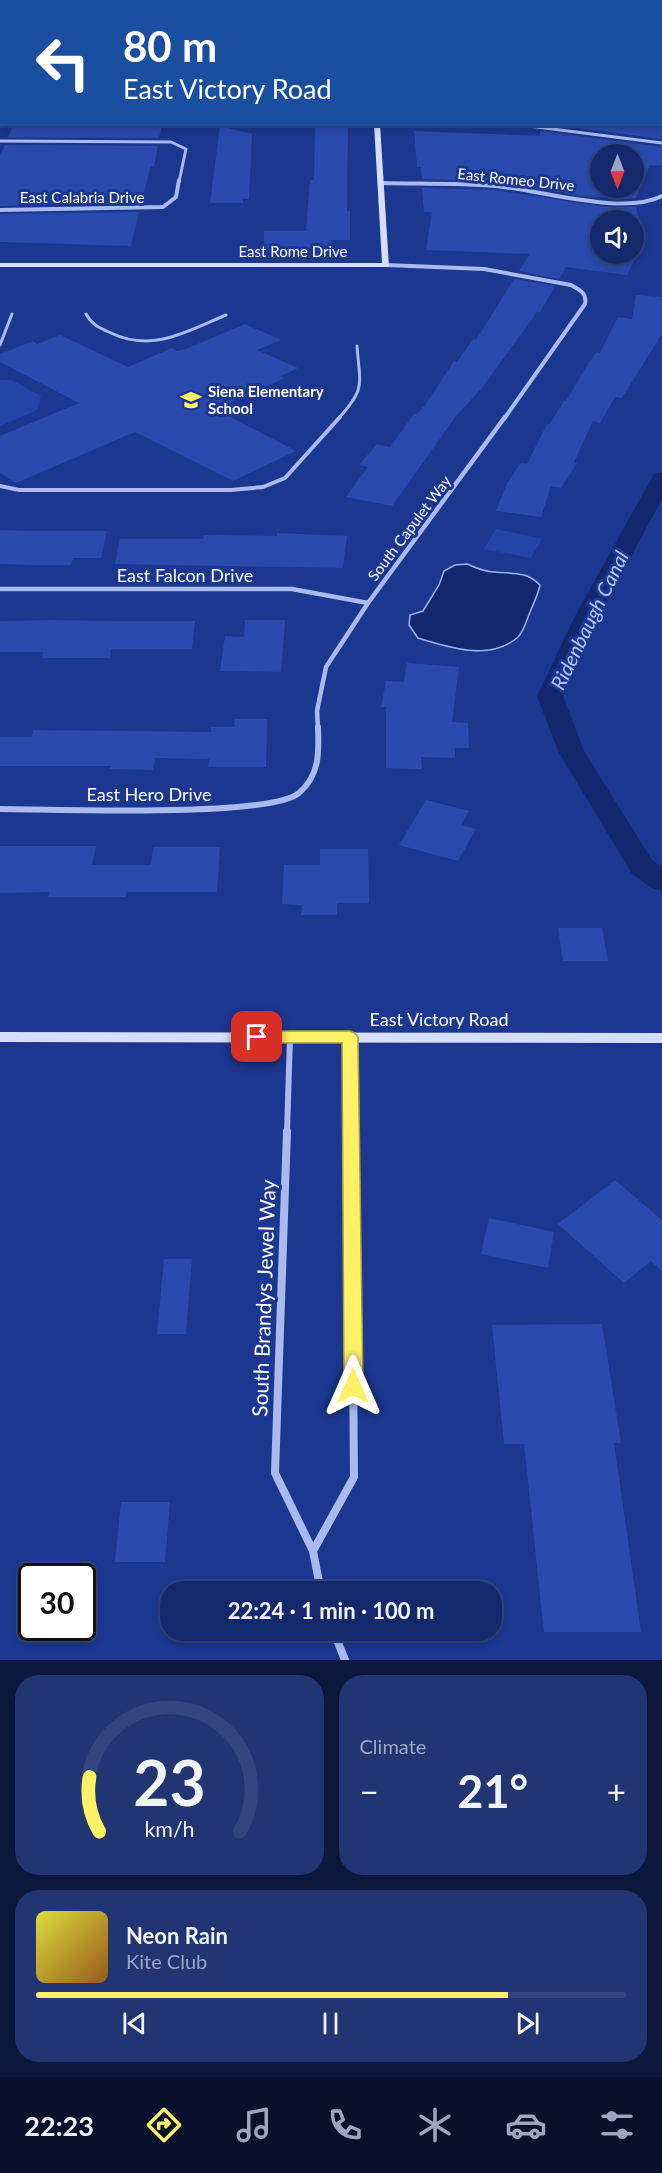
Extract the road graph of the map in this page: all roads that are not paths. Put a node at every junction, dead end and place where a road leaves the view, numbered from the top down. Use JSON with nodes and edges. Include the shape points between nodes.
{"nodes":[{"id":1,"x":377,"y":126,"type":"edge"},
{"id":2,"x":529,"y":126,"type":"edge"},
{"id":3,"x":0,"y":141,"type":"edge"},
{"id":4,"x":662,"y":143,"type":"edge"},
{"id":5,"x":381,"y":183,"type":"junction"},
{"id":6,"x":662,"y":196,"type":"edge"},
{"id":7,"x":0,"y":210,"type":"edge"},
{"id":8,"x":386,"y":264,"type":"junction"},
{"id":9,"x":0,"y":265,"type":"edge"},
{"id":10,"x":583,"y":292,"type":"joint"},
{"id":11,"x":12,"y":314,"type":"dead end"},
{"id":12,"x":86,"y":314,"type":"dead end"},
{"id":13,"x":226,"y":315,"type":"dead end"},
{"id":14,"x":0,"y":345,"type":"edge"},
{"id":15,"x":357,"y":346,"type":"dead end"},
{"id":16,"x":0,"y":486,"type":"edge"},
{"id":17,"x":0,"y":589,"type":"edge"},
{"id":18,"x":368,"y":603,"type":"junction"},
{"id":19,"x":297,"y":795,"type":"joint"},
{"id":20,"x":0,"y":809,"type":"edge"},
{"id":21,"x":0,"y":1037,"type":"edge"},
{"id":22,"x":290,"y":1037,"type":"junction"},
{"id":23,"x":350,"y":1037,"type":"junction"},
{"id":24,"x":662,"y":1038,"type":"edge"},
{"id":25,"x":313,"y":1551,"type":"junction"},
{"id":26,"x":319,"y":1581,"type":"edge"},
{"id":27,"x":337,"y":1641,"type":"edge"},
{"id":28,"x":345,"y":1660,"type":"edge"}],
"edges":[{"from":1,"to":5,"type":"street"},
{"from":2,"to":4,"type":"street"},
{"from":3,"to":7,"type":"street","name":"East Calabria Drive","via":[[171,142],[186,149],[176,197],[163,207]]},
{"from":5,"to":6,"type":"street","name":"East Romeo Drive","via":[[495,186],[622,204],[648,203]]},
{"from":5,"to":8,"type":"street"},
{"from":8,"to":9,"type":"street","name":"East Rome Drive"},
{"from":8,"to":10,"type":"street","name":"East Rome Drive","via":[[484,268],[554,280]]},
{"from":10,"to":18,"type":"street","name":"South Capulet Way","via":[[585,304]]},
{"from":11,"to":14,"type":"lane"},
{"from":12,"to":13,"type":"lane","via":[[91,322],[119,337],[144,342],[170,339]]},
{"from":15,"to":16,"type":"lane","via":[[360,389],[356,399],[285,478],[263,487],[19,490]]},
{"from":17,"to":18,"type":"street","name":"East Falcon Drive","via":[[292,589]]},
{"from":18,"to":19,"type":"street","name":"South Capulet Way","via":[[326,667],[317,711],[319,759],[312,778]]},
{"from":19,"to":20,"type":"street","name":"East Hero Drive","via":[[263,805],[223,809]]},
{"from":21,"to":22,"type":"street","name":"East Victory Road"},
{"from":22,"to":23,"type":"street","name":"East Victory Road"},
{"from":22,"to":25,"type":"street","name":"South Brandys Jewel Way","via":[[275,1473]]},
{"from":23,"to":24,"type":"street","name":"East Victory Road"},
{"from":23,"to":25,"type":"street","via":[[354,1477]]},
{"from":25,"to":26,"type":"street","name":"South Brandys Jewel Way"},
{"from":27,"to":28,"type":"street"}]}
